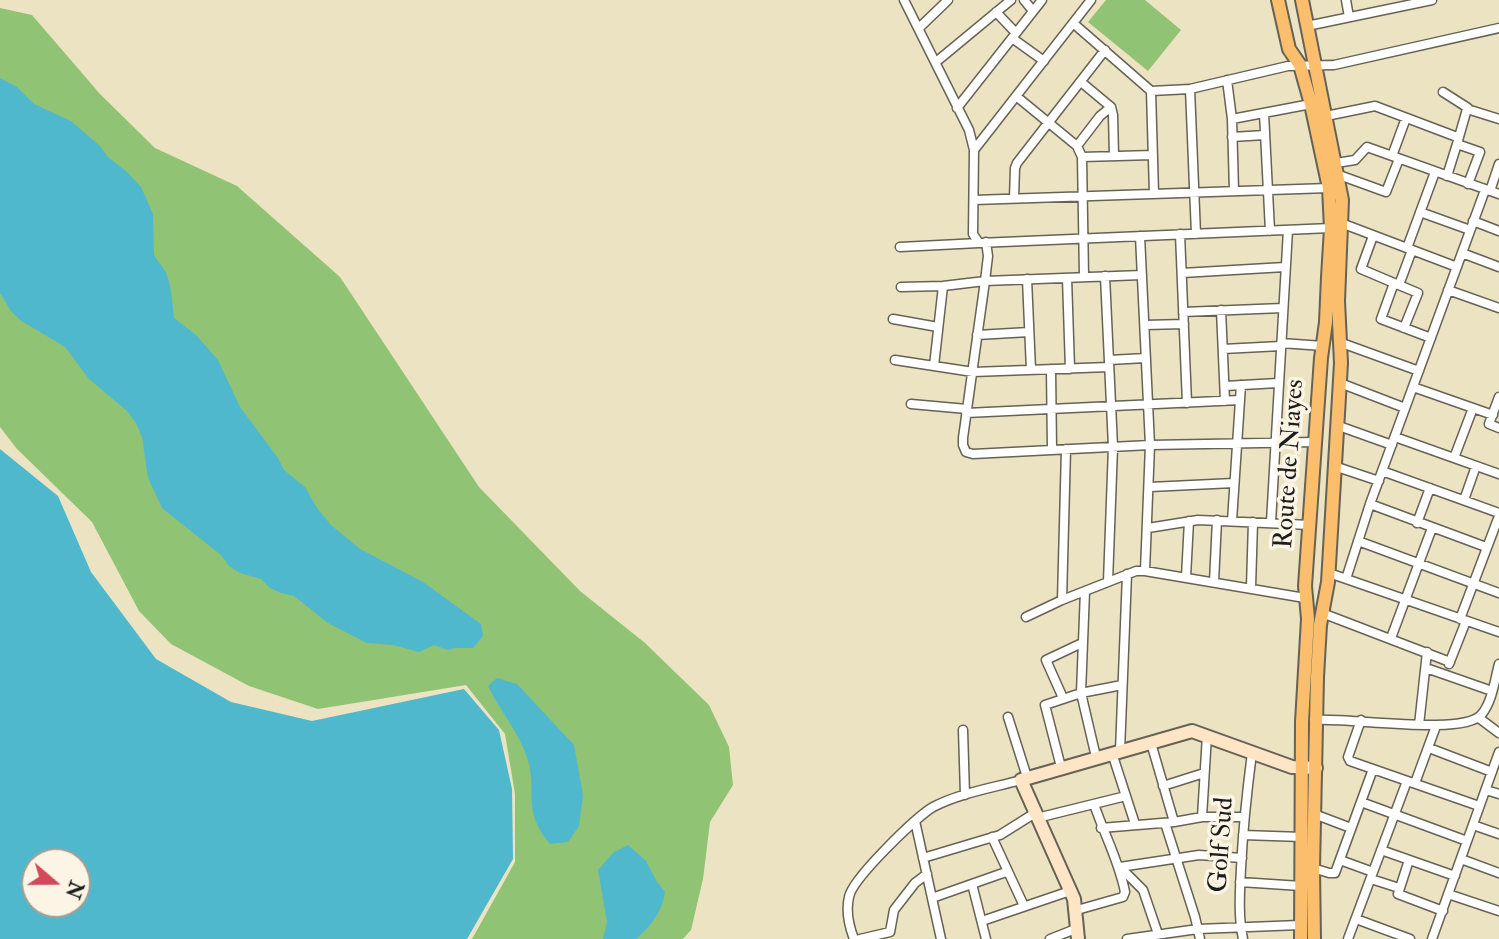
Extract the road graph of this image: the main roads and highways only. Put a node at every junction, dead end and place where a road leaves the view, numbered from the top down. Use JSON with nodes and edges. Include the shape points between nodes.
{"nodes":[{"id":1,"x":1278,"y":0,"type":"edge"},
{"id":2,"x":1302,"y":0,"type":"edge"},
{"id":3,"x":1336,"y":226,"type":"junction"},
{"id":4,"x":1301,"y":939,"type":"edge"},
{"id":5,"x":1314,"y":939,"type":"edge"}],
"edges":[{"from":1,"to":3,"type":"main road","name":"Route de Niayes","via":[[1289,49],[1300,65],[1311,104]]},
{"from":2,"to":3,"type":"main road","name":"Route de Niayes","via":[[1342,200]]},
{"from":3,"to":4,"type":"main road","name":"Route de Niayes","via":[[1305,598]]},
{"from":3,"to":5,"type":"main road","name":"Route de Niayes","via":[[1340,383],[1329,573],[1317,677]]}]}
